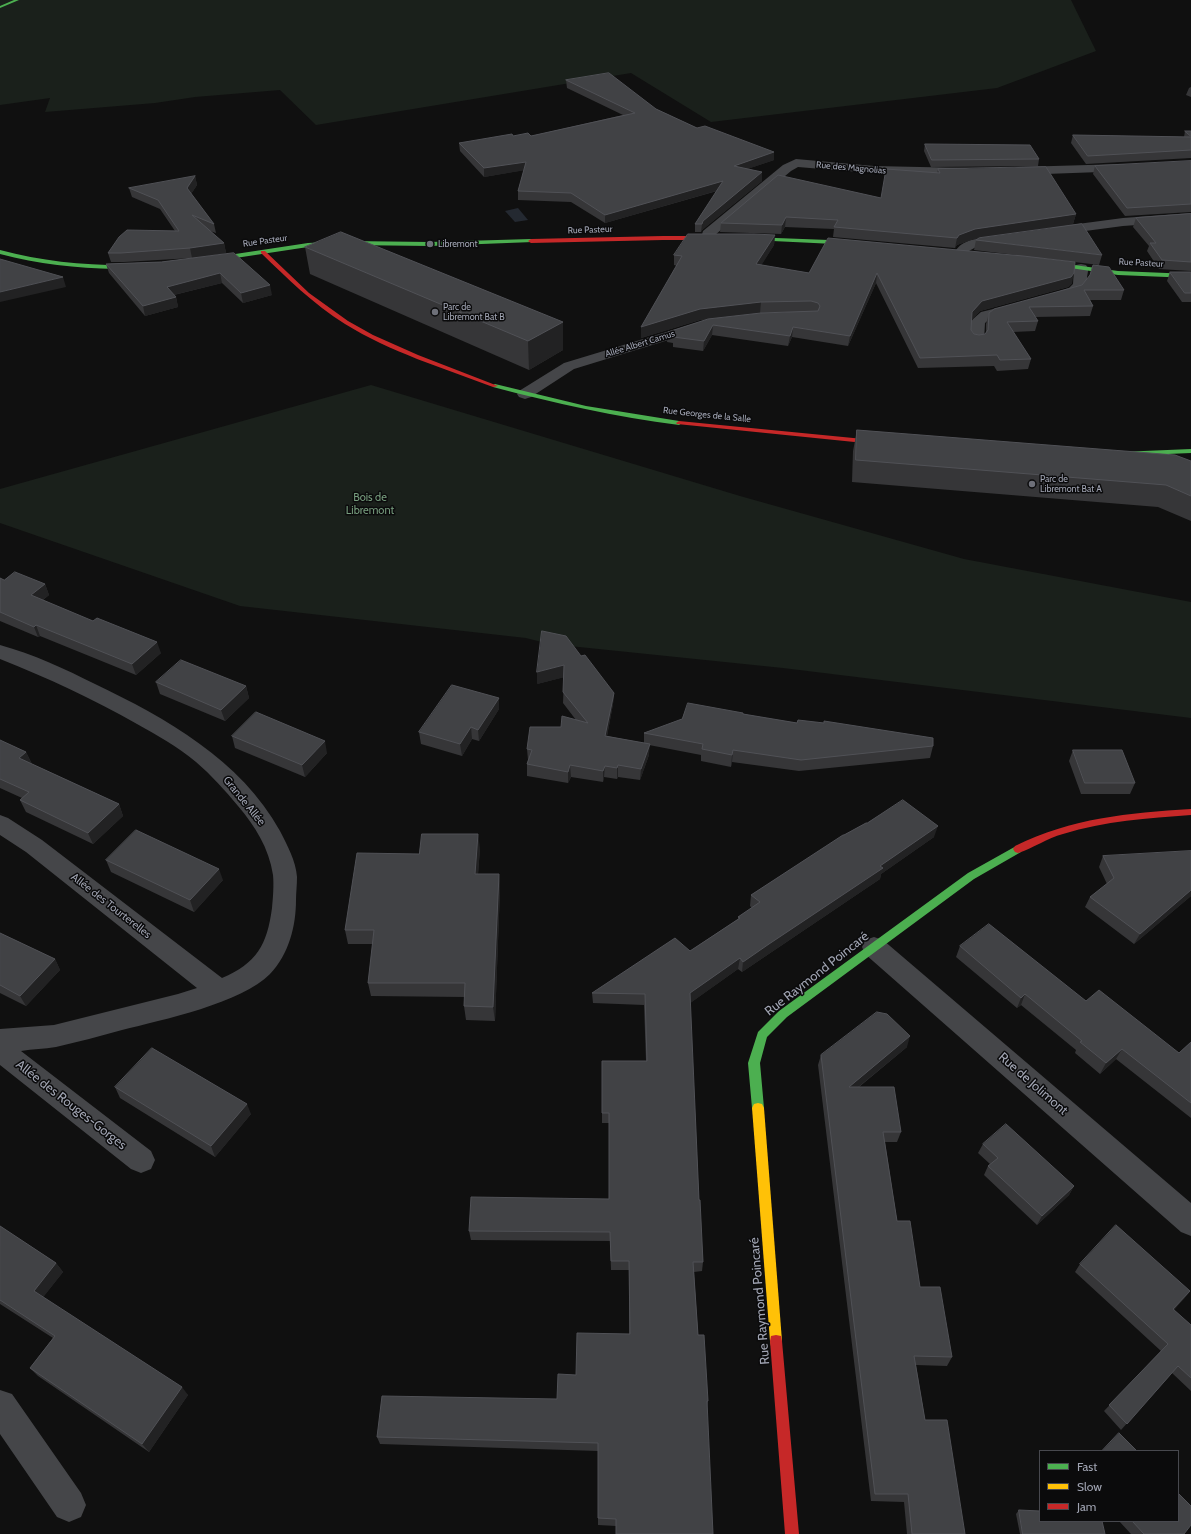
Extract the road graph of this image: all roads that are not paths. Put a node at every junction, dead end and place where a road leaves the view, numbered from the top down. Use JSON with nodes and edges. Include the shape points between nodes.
{"nodes":[{"id":1,"x":17,"y":0,"type":"edge"},
{"id":2,"x":0,"y":7,"type":"edge"},
{"id":3,"x":1135,"y":167,"type":"edge"},
{"id":4,"x":981,"y":172,"type":"edge"},
{"id":5,"x":1004,"y":172,"type":"edge"},
{"id":6,"x":1191,"y":217,"type":"edge"},
{"id":7,"x":1043,"y":233,"type":"edge"},
{"id":8,"x":1014,"y":237,"type":"edge"},
{"id":9,"x":708,"y":238,"type":"junction"},
{"id":10,"x":865,"y":244,"type":"edge"},
{"id":11,"x":0,"y":252,"type":"edge"},
{"id":12,"x":263,"y":252,"type":"junction"},
{"id":13,"x":963,"y":254,"type":"edge"},
{"id":14,"x":200,"y":261,"type":"edge"},
{"id":15,"x":1035,"y":262,"type":"edge"},
{"id":16,"x":148,"y":267,"type":"edge"},
{"id":17,"x":1081,"y":268,"type":"junction"},
{"id":18,"x":1186,"y":276,"type":"edge"},
{"id":19,"x":713,"y":323,"type":"edge"},
{"id":20,"x":977,"y":340,"type":"edge"},
{"id":21,"x":525,"y":394,"type":"junction"},
{"id":22,"x":890,"y":444,"type":"edge"},
{"id":23,"x":1191,"y":451,"type":"edge"},
{"id":24,"x":1107,"y":454,"type":"edge"},
{"id":25,"x":0,"y":652,"type":"edge"},
{"id":26,"x":1191,"y":812,"type":"edge"},
{"id":27,"x":0,"y":824,"type":"edge"},
{"id":28,"x":874,"y":947,"type":"junction"},
{"id":29,"x":220,"y":991,"type":"junction"},
{"id":30,"x":0,"y":1041,"type":"edge"},
{"id":31,"x":0,"y":1053,"type":"edge"},
{"id":32,"x":141,"y":1160,"type":"dead end"},
{"id":33,"x":1191,"y":1222,"type":"edge"},
{"id":34,"x":0,"y":1406,"type":"edge"},
{"id":35,"x":69,"y":1504,"type":"dead end"},
{"id":36,"x":792,"y":1534,"type":"edge"}],
"edges":[{"from":1,"to":2,"type":"street"},
{"from":3,"to":5,"type":"street"},
{"from":4,"to":9,"type":"street","name":"Rue des Magnolias","via":[[874,170],[796,163],[708,234]]},
{"from":6,"to":7,"type":"street","via":[[1123,222]]},
{"from":8,"to":13,"type":"street","via":[[973,244],[963,249]]},
{"from":9,"to":10,"type":"street","name":"Rue Pasteur","via":[[784,238]]},
{"from":9,"to":12,"type":"street","name":"Rue Pasteur","via":[[325,244]]},
{"from":11,"to":16,"type":"street","via":[[58,265]]},
{"from":12,"to":14,"type":"street","name":"Rue Pasteur"},
{"from":12,"to":21,"type":"street","name":"Rue Georges de la Salle","via":[[307,294],[346,322],[371,336],[416,356]]},
{"from":15,"to":17,"type":"street","name":"Rue Pasteur"},
{"from":17,"to":18,"type":"street","name":"Rue Pasteur"},
{"from":17,"to":20,"type":"street","via":[[1080,285],[1074,291],[986,315],[978,322]]},
{"from":19,"to":21,"type":"street","name":"Allée Albert Camus","via":[[569,366]]},
{"from":21,"to":22,"type":"street","name":"Rue Georges de la Salle","via":[[642,419]]},
{"from":23,"to":24,"type":"street"},
{"from":25,"to":29,"type":"street","name":"Grande Allée","via":[[57,674],[162,728],[203,756],[234,786],[261,818],[277,848],[285,876],[281,929],[273,951],[261,967],[242,981]]},
{"from":26,"to":28,"type":"street","name":"Rue Raymond Poincaré","via":[[1127,816],[1075,826],[1038,838],[971,876]]},
{"from":27,"to":29,"type":"street","name":"Allée des Tourterelles","via":[[34,846]]},
{"from":28,"to":33,"type":"street","name":"Rue de Jolimont"},
{"from":28,"to":36,"type":"street","name":"Rue Raymond Poincaré","via":[[783,1014],[762,1035],[754,1063]]},
{"from":29,"to":30,"type":"street","name":"Grande Allée","via":[[178,1005],[54,1036]]},
{"from":31,"to":32,"type":"street","name":"Allée des Rouges-Gorges","via":[[7,1055]]},
{"from":34,"to":35,"type":"street"}]}
